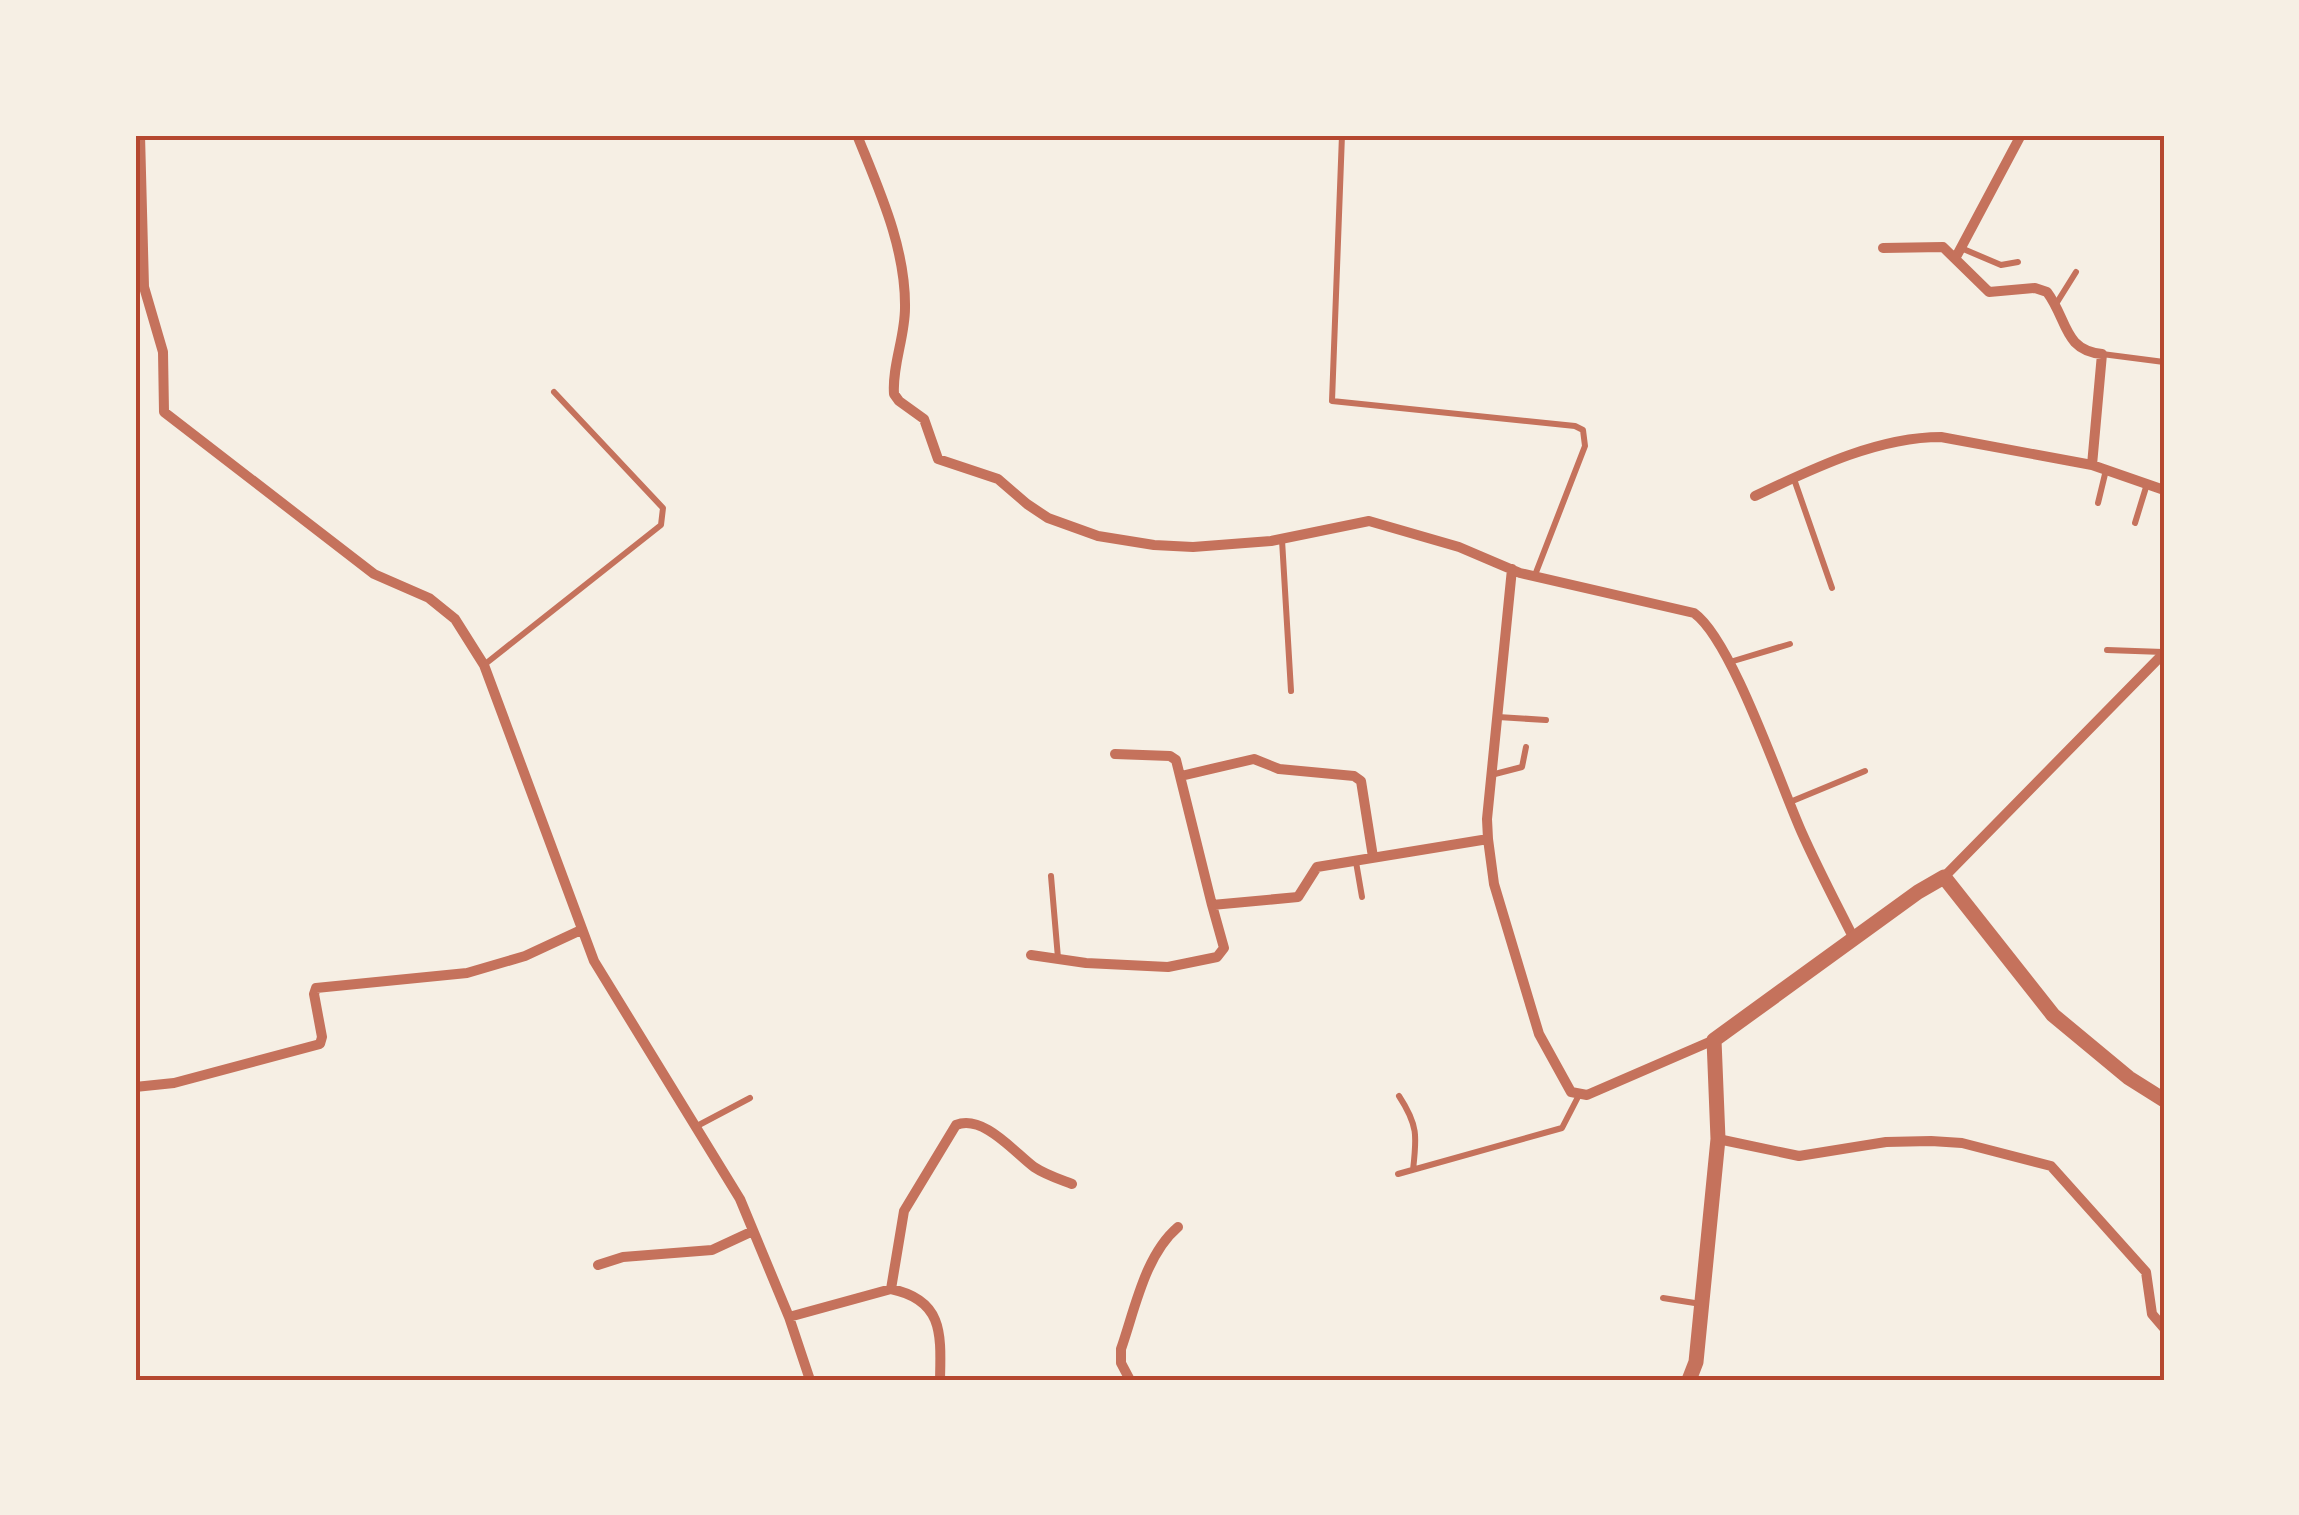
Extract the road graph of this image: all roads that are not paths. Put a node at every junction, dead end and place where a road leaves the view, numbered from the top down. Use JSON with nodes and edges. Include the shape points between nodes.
{"nodes":[{"id":1,"x":140,"y":135,"type":"edge"},
{"id":2,"x":858,"y":135,"type":"edge"},
{"id":3,"x":1342,"y":135,"type":"edge"},
{"id":4,"x":2021,"y":135,"type":"edge"},
{"id":5,"x":1884,"y":248,"type":"dead end"},
{"id":6,"x":1958,"y":252,"type":"junction"},
{"id":7,"x":2018,"y":262,"type":"dead end"},
{"id":8,"x":2076,"y":272,"type":"dead end"},
{"id":9,"x":2056,"y":304,"type":"junction"},
{"id":10,"x":2102,"y":354,"type":"junction"},
{"id":11,"x":2164,"y":362,"type":"edge"},
{"id":12,"x":554,"y":392,"type":"dead end"},
{"id":13,"x":2092,"y":465,"type":"junction"},
{"id":14,"x":2106,"y":470,"type":"junction"},
{"id":15,"x":1794,"y":478,"type":"junction"},
{"id":16,"x":2148,"y":484,"type":"junction"},
{"id":17,"x":2164,"y":490,"type":"edge"},
{"id":18,"x":1755,"y":496,"type":"dead end"},
{"id":19,"x":2098,"y":502,"type":"dead end"},
{"id":20,"x":2135,"y":522,"type":"dead end"},
{"id":21,"x":1282,"y":539,"type":"junction"},
{"id":22,"x":1512,"y":570,"type":"junction"},
{"id":23,"x":1534,"y":576,"type":"junction"},
{"id":24,"x":1832,"y":588,"type":"dead end"},
{"id":25,"x":1790,"y":644,"type":"dead end"},
{"id":26,"x":2107,"y":650,"type":"dead end"},
{"id":27,"x":2164,"y":652,"type":"edge"},
{"id":28,"x":1729,"y":662,"type":"junction"},
{"id":29,"x":484,"y":666,"type":"junction"},
{"id":30,"x":1292,"y":691,"type":"dead end"},
{"id":31,"x":1497,"y":717,"type":"junction"},
{"id":32,"x":1546,"y":720,"type":"dead end"},
{"id":33,"x":1526,"y":747,"type":"dead end"},
{"id":34,"x":1115,"y":754,"type":"dead end"},
{"id":35,"x":1865,"y":771,"type":"dead end"},
{"id":36,"x":1491,"y":775,"type":"junction"},
{"id":37,"x":1181,"y":776,"type":"junction"},
{"id":38,"x":1789,"y":802,"type":"junction"},
{"id":39,"x":1488,"y":839,"type":"junction"},
{"id":40,"x":1374,"y":858,"type":"junction"},
{"id":41,"x":1356,"y":860,"type":"junction"},
{"id":42,"x":1051,"y":876,"type":"dead end"},
{"id":43,"x":1944,"y":877,"type":"junction"},
{"id":44,"x":1362,"y":897,"type":"dead end"},
{"id":45,"x":1212,"y":905,"type":"junction"},
{"id":46,"x":582,"y":930,"type":"junction"},
{"id":47,"x":1853,"y":937,"type":"junction"},
{"id":48,"x":1031,"y":955,"type":"dead end"},
{"id":49,"x":1058,"y":959,"type":"junction"},
{"id":50,"x":1714,"y":1040,"type":"junction"},
{"id":51,"x":135,"y":1088,"type":"edge"},
{"id":52,"x":1578,"y":1095,"type":"junction"},
{"id":53,"x":1398,"y":1096,"type":"dead end"},
{"id":54,"x":750,"y":1098,"type":"dead end"},
{"id":55,"x":2164,"y":1100,"type":"edge"},
{"id":56,"x":697,"y":1126,"type":"junction"},
{"id":57,"x":1718,"y":1139,"type":"junction"},
{"id":58,"x":1413,"y":1170,"type":"junction"},
{"id":59,"x":1398,"y":1174,"type":"dead end"},
{"id":60,"x":1072,"y":1184,"type":"dead end"},
{"id":61,"x":1178,"y":1227,"type":"dead end"},
{"id":62,"x":753,"y":1231,"type":"junction"},
{"id":63,"x":598,"y":1265,"type":"dead end"},
{"id":64,"x":891,"y":1288,"type":"junction"},
{"id":65,"x":1664,"y":1298,"type":"dead end"},
{"id":66,"x":1702,"y":1305,"type":"junction"},
{"id":67,"x":790,"y":1317,"type":"junction"},
{"id":68,"x":2164,"y":1328,"type":"edge"},
{"id":69,"x":810,"y":1380,"type":"edge"},
{"id":70,"x":940,"y":1380,"type":"edge"},
{"id":71,"x":1130,"y":1380,"type":"edge"},
{"id":72,"x":1689,"y":1380,"type":"edge"}],
"edges":[{"from":1,"to":29,"type":"street","via":[[144,287],[163,352],[164,412],[374,574],[444,607]]},
{"from":2,"to":21,"type":"street","via":[[888,211],[906,303],[894,394],[924,419],[938,458],[998,479],[1048,518],[1098,536],[1193,547]]},
{"from":3,"to":23,"type":"lane","via":[[1332,401],[1583,430],[1584,446]]},
{"from":4,"to":6,"type":"street"},
{"from":5,"to":6,"type":"street"},
{"from":6,"to":7,"type":"lane","via":[[2001,265]]},
{"from":6,"to":9,"type":"street","via":[[1989,292],[2042,289]]},
{"from":8,"to":9,"type":"lane"},
{"from":9,"to":10,"type":"street","via":[[2075,345]]},
{"from":10,"to":11,"type":"lane"},
{"from":10,"to":13,"type":"street"},
{"from":12,"to":29,"type":"lane","via":[[664,516]]},
{"from":13,"to":14,"type":"street"},
{"from":13,"to":15,"type":"street","via":[[1916,437]]},
{"from":14,"to":16,"type":"street"},
{"from":14,"to":19,"type":"lane"},
{"from":15,"to":18,"type":"street"},
{"from":15,"to":24,"type":"lane"},
{"from":16,"to":17,"type":"street"},
{"from":16,"to":20,"type":"lane"},
{"from":21,"to":22,"type":"street","via":[[1369,521]]},
{"from":21,"to":30,"type":"lane"},
{"from":22,"to":23,"type":"street"},
{"from":22,"to":31,"type":"street"},
{"from":23,"to":28,"type":"street","via":[[1694,613],[1708,623]]},
{"from":25,"to":28,"type":"lane"},
{"from":26,"to":27,"type":"lane"},
{"from":27,"to":43,"type":"street"},
{"from":28,"to":38,"type":"street"},
{"from":29,"to":46,"type":"street"},
{"from":31,"to":32,"type":"lane"},
{"from":31,"to":36,"type":"street"},
{"from":33,"to":36,"type":"lane","via":[[1522,766]]},
{"from":34,"to":37,"type":"street","via":[[1170,756]]},
{"from":35,"to":38,"type":"lane"},
{"from":36,"to":39,"type":"street"},
{"from":37,"to":40,"type":"street","via":[[1254,759],[1280,769],[1354,776]]},
{"from":37,"to":45,"type":"street"},
{"from":38,"to":47,"type":"street"},
{"from":39,"to":40,"type":"street"},
{"from":39,"to":52,"type":"street","via":[[1494,884],[1539,1034]]},
{"from":40,"to":41,"type":"street"},
{"from":41,"to":44,"type":"lane"},
{"from":41,"to":45,"type":"street","via":[[1317,867],[1298,897]]},
{"from":42,"to":49,"type":"lane"},
{"from":43,"to":47,"type":"street"},
{"from":43,"to":55,"type":"street","via":[[2054,1015]]},
{"from":45,"to":49,"type":"street","via":[[1224,948],[1217,957],[1168,967]]},
{"from":46,"to":51,"type":"street","via":[[467,972],[316,988],[320,1044]]},
{"from":46,"to":56,"type":"street","via":[[608,986]]},
{"from":47,"to":50,"type":"street"},
{"from":48,"to":49,"type":"street"},
{"from":50,"to":52,"type":"street"},
{"from":50,"to":57,"type":"street"},
{"from":52,"to":58,"type":"lane","via":[[1562,1128]]},
{"from":53,"to":58,"type":"lane","via":[[1414,1118]]},
{"from":54,"to":56,"type":"lane"},
{"from":56,"to":62,"type":"street"},
{"from":57,"to":66,"type":"street"},
{"from":57,"to":68,"type":"street","via":[[1799,1156],[1931,1140],[2051,1166],[2146,1272],[2152,1314]]},
{"from":58,"to":59,"type":"lane"},
{"from":60,"to":64,"type":"street","via":[[1047,1175],[981,1128],[956,1126],[904,1211]]},
{"from":61,"to":71,"type":"street","via":[[1163,1239],[1120,1348]]},
{"from":62,"to":63,"type":"street","via":[[712,1250]]},
{"from":62,"to":67,"type":"street"},
{"from":64,"to":67,"type":"street"},
{"from":64,"to":70,"type":"street","via":[[915,1297],[938,1320]]},
{"from":65,"to":66,"type":"lane"},
{"from":66,"to":72,"type":"street"},
{"from":67,"to":69,"type":"street"}]}
